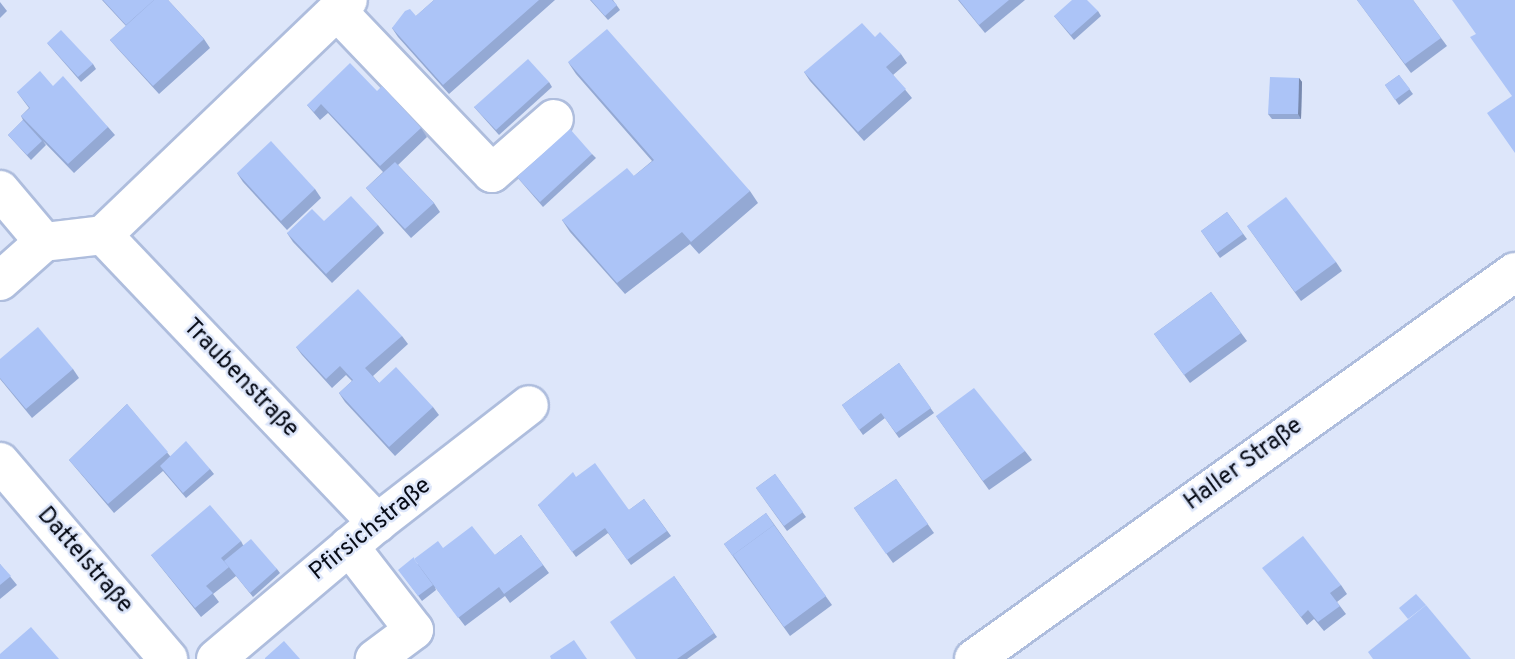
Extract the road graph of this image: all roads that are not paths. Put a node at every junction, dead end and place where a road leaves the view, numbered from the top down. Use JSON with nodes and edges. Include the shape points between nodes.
{"nodes":[{"id":1,"x":343,"y":5,"type":"edge"},
{"id":2,"x":554,"y":119,"type":"dead end"},
{"id":3,"x":0,"y":190,"type":"edge"},
{"id":4,"x":103,"y":235,"type":"junction"},
{"id":5,"x":44,"y":242,"type":"junction"},
{"id":6,"x":1515,"y":272,"type":"edge"},
{"id":7,"x":0,"y":281,"type":"edge"},
{"id":8,"x":530,"y":405,"type":"dead end"},
{"id":9,"x":0,"y":462,"type":"edge"},
{"id":10,"x":363,"y":535,"type":"junction"},
{"id":11,"x":168,"y":659,"type":"edge"},
{"id":12,"x":216,"y":659,"type":"edge"},
{"id":13,"x":375,"y":659,"type":"edge"},
{"id":14,"x":974,"y":659,"type":"edge"}],
"edges":[{"from":1,"to":2,"type":"street","via":[[492,173]]},
{"from":1,"to":4,"type":"street"},
{"from":3,"to":5,"type":"street"},
{"from":4,"to":5,"type":"street"},
{"from":4,"to":10,"type":"street","name":"Traubenstraße"},
{"from":5,"to":7,"type":"street"},
{"from":6,"to":14,"type":"street","name":"Haller Straße"},
{"from":8,"to":10,"type":"street","name":"Pfirsichstraße"},
{"from":9,"to":11,"type":"street","name":"Dattelstraße"},
{"from":10,"to":12,"type":"street","name":"Pfirsichstraße"},
{"from":10,"to":13,"type":"street","name":"Traubenstraße","via":[[414,630]]}]}
